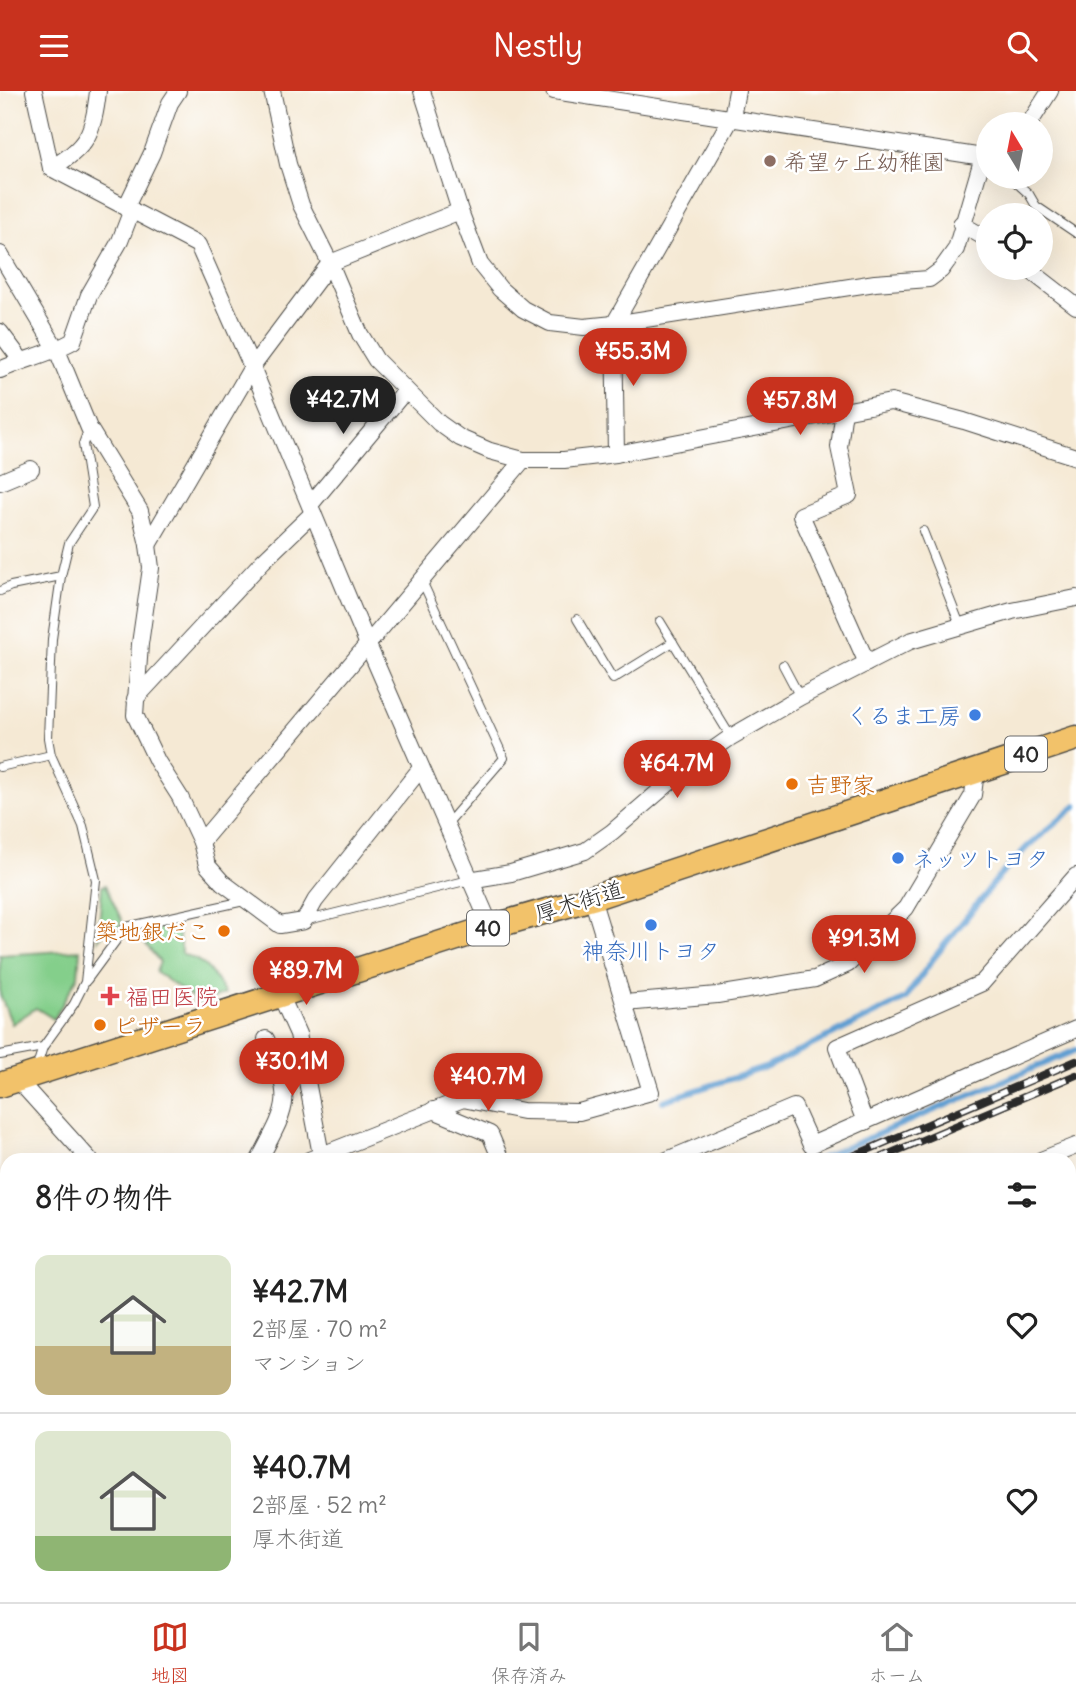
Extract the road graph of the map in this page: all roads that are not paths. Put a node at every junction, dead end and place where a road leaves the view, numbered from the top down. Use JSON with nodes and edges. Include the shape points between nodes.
{"nodes":[{"id":1,"x":34,"y":91,"type":"edge"},
{"id":2,"x":98,"y":91,"type":"edge"},
{"id":3,"x":178,"y":91,"type":"edge"},
{"id":4,"x":272,"y":91,"type":"edge"},
{"id":5,"x":422,"y":91,"type":"edge"},
{"id":6,"x":554,"y":91,"type":"edge"},
{"id":7,"x":737,"y":91,"type":"edge"},
{"id":8,"x":1050,"y":91,"type":"edge"},
{"id":9,"x":1037,"y":112,"type":"edge"},
{"id":10,"x":732,"y":117,"type":"junction"},
{"id":11,"x":976,"y":157,"type":"edge"},
{"id":12,"x":51,"y":168,"type":"junction"},
{"id":13,"x":976,"y":185,"type":"edge"},
{"id":14,"x":1023,"y":189,"type":"edge"},
{"id":15,"x":129,"y":209,"type":"junction"},
{"id":16,"x":460,"y":211,"type":"junction"},
{"id":17,"x":961,"y":225,"type":"junction"},
{"id":18,"x":976,"y":233,"type":"edge"},
{"id":19,"x":1076,"y":233,"type":"edge"},
{"id":20,"x":0,"y":254,"type":"edge"},
{"id":21,"x":330,"y":263,"type":"junction"},
{"id":22,"x":1042,"y":280,"type":"edge"},
{"id":23,"x":1076,"y":306,"type":"edge"},
{"id":24,"x":614,"y":324,"type":"junction"},
{"id":25,"x":0,"y":331,"type":"edge"},
{"id":26,"x":57,"y":350,"type":"junction"},
{"id":27,"x":21,"y":360,"type":"junction"},
{"id":28,"x":252,"y":367,"type":"junction"},
{"id":29,"x":0,"y":370,"type":"edge"},
{"id":30,"x":405,"y":391,"type":"junction"},
{"id":31,"x":844,"y":410,"type":"junction"},
{"id":32,"x":89,"y":428,"type":"junction"},
{"id":33,"x":616,"y":454,"type":"junction"},
{"id":34,"x":1076,"y":457,"type":"edge"},
{"id":35,"x":523,"y":460,"type":"junction"},
{"id":36,"x":31,"y":469,"type":"dead end"},
{"id":37,"x":0,"y":482,"type":"edge"},
{"id":38,"x":311,"y":509,"type":"junction"},
{"id":39,"x":923,"y":531,"type":"dead end"},
{"id":40,"x":148,"y":545,"type":"junction"},
{"id":41,"x":61,"y":576,"type":"junction"},
{"id":42,"x":421,"y":579,"type":"junction"},
{"id":43,"x":0,"y":591,"type":"edge"},
{"id":44,"x":1076,"y":598,"type":"edge"},
{"id":45,"x":576,"y":619,"type":"dead end"},
{"id":46,"x":660,"y":621,"type":"dead end"},
{"id":47,"x":960,"y":625,"type":"junction"},
{"id":48,"x":673,"y":642,"type":"junction"},
{"id":49,"x":368,"y":645,"type":"junction"},
{"id":50,"x":867,"y":663,"type":"junction"},
{"id":51,"x":783,"y":665,"type":"dead end"},
{"id":52,"x":800,"y":697,"type":"junction"},
{"id":53,"x":135,"y":699,"type":"junction"},
{"id":54,"x":731,"y":737,"type":"junction"},
{"id":55,"x":1076,"y":738,"type":"edge"},
{"id":56,"x":51,"y":755,"type":"junction"},
{"id":57,"x":0,"y":767,"type":"edge"},
{"id":58,"x":421,"y":768,"type":"junction"},
{"id":59,"x":976,"y":771,"type":"junction"},
{"id":60,"x":446,"y":826,"type":"junction"},
{"id":61,"x":201,"y":842,"type":"junction"},
{"id":62,"x":1076,"y":876,"type":"edge"},
{"id":63,"x":469,"y":880,"type":"junction"},
{"id":64,"x":592,"y":898,"type":"junction"},
{"id":65,"x":247,"y":900,"type":"junction"},
{"id":66,"x":304,"y":921,"type":"junction"},
{"id":67,"x":491,"y":927,"type":"junction"},
{"id":68,"x":85,"y":982,"type":"junction"},
{"id":69,"x":280,"y":995,"type":"junction"},
{"id":70,"x":625,"y":1003,"type":"junction"},
{"id":71,"x":1076,"y":1029,"type":"edge"},
{"id":72,"x":266,"y":1039,"type":"dead end"},
{"id":73,"x":43,"y":1047,"type":"junction"},
{"id":74,"x":0,"y":1055,"type":"edge"},
{"id":75,"x":17,"y":1080,"type":"edge"},
{"id":76,"x":433,"y":1110,"type":"junction"},
{"id":77,"x":865,"y":1122,"type":"junction"},
{"id":78,"x":82,"y":1153,"type":"edge"},
{"id":79,"x":264,"y":1153,"type":"edge"},
{"id":80,"x":316,"y":1153,"type":"edge"},
{"id":81,"x":329,"y":1153,"type":"edge"},
{"id":82,"x":498,"y":1153,"type":"edge"},
{"id":83,"x":684,"y":1153,"type":"edge"}],
"edges":[{"from":1,"to":12,"type":"street"},
{"from":2,"to":12,"type":"street","via":[[86,140]]},
{"from":3,"to":15,"type":"street"},
{"from":4,"to":21,"type":"street","via":[[298,194]]},
{"from":5,"to":16,"type":"street"},
{"from":6,"to":10,"type":"street"},
{"from":7,"to":10,"type":"street"},
{"from":8,"to":9,"type":"street"},
{"from":10,"to":11,"type":"street"},
{"from":10,"to":24,"type":"street"},
{"from":12,"to":15,"type":"street"},
{"from":13,"to":17,"type":"street"},
{"from":14,"to":19,"type":"lane","via":[[1036,206]]},
{"from":15,"to":26,"type":"street","via":[[120,241],[89,295],[73,341]]},
{"from":15,"to":28,"type":"street","via":[[198,245]]},
{"from":16,"to":21,"type":"street"},
{"from":16,"to":24,"type":"street","via":[[480,264],[523,309],[550,323]]},
{"from":17,"to":18,"type":"street"},
{"from":17,"to":24,"type":"street","via":[[956,250],[942,270],[929,278]]},
{"from":20,"to":26,"type":"street"},
{"from":21,"to":28,"type":"street"},
{"from":21,"to":30,"type":"street","via":[[360,334],[376,360]]},
{"from":22,"to":23,"type":"street"},
{"from":24,"to":33,"type":"street"},
{"from":25,"to":27,"type":"street"},
{"from":26,"to":27,"type":"street"},
{"from":26,"to":32,"type":"street"},
{"from":27,"to":29,"type":"street"},
{"from":28,"to":38,"type":"street"},
{"from":28,"to":40,"type":"street"},
{"from":30,"to":35,"type":"street","via":[[460,438]]},
{"from":30,"to":38,"type":"street"},
{"from":31,"to":33,"type":"street"},
{"from":31,"to":34,"type":"street","via":[[891,402]]},
{"from":31,"to":50,"type":"street","via":[[839,447],[849,495],[801,515]]},
{"from":32,"to":40,"type":"street","via":[[140,511]]},
{"from":32,"to":41,"type":"lane","via":[[83,445],[93,507],[69,543]]},
{"from":33,"to":35,"type":"street"},
{"from":35,"to":42,"type":"street"},
{"from":36,"to":37,"type":"street"},
{"from":38,"to":49,"type":"street"},
{"from":38,"to":53,"type":"street"},
{"from":39,"to":47,"type":"lane"},
{"from":40,"to":53,"type":"street","via":[[149,594]]},
{"from":41,"to":43,"type":"lane"},
{"from":41,"to":56,"type":"lane","via":[[50,669]]},
{"from":42,"to":49,"type":"street"},
{"from":42,"to":60,"type":"lane","via":[[503,758]]},
{"from":44,"to":47,"type":"street"},
{"from":45,"to":48,"type":"lane","via":[[613,679]]},
{"from":46,"to":48,"type":"lane"},
{"from":47,"to":50,"type":"street","via":[[910,641]]},
{"from":48,"to":54,"type":"lane"},
{"from":49,"to":58,"type":"street"},
{"from":49,"to":61,"type":"street"},
{"from":50,"to":52,"type":"street"},
{"from":51,"to":52,"type":"lane"},
{"from":52,"to":54,"type":"street"},
{"from":53,"to":61,"type":"street","via":[[135,715]]},
{"from":54,"to":63,"type":"street","via":[[585,851]]},
{"from":55,"to":59,"type":"main road","name":"厚木街道","number":"40"},
{"from":56,"to":57,"type":"lane"},
{"from":56,"to":68,"type":"lane","via":[[83,826],[96,880]]},
{"from":58,"to":60,"type":"street"},
{"from":58,"to":66,"type":"street"},
{"from":59,"to":64,"type":"main road","name":"厚木街道","number":"40"},
{"from":59,"to":70,"type":"street","via":[[973,795],[906,908],[848,964],[815,979],[717,995]]},
{"from":60,"to":63,"type":"street"},
{"from":61,"to":65,"type":"street","via":[[208,865],[222,883]]},
{"from":62,"to":77,"type":"street","via":[[982,983],[838,1047]]},
{"from":63,"to":66,"type":"lane"},
{"from":63,"to":67,"type":"street"},
{"from":64,"to":67,"type":"main road","name":"厚木街道","number":"40"},
{"from":64,"to":70,"type":"street"},
{"from":65,"to":66,"type":"street","via":[[280,925]]},
{"from":65,"to":68,"type":"lane","via":[[126,927]]},
{"from":67,"to":69,"type":"main road","name":"厚木街道","number":"40"},
{"from":68,"to":73,"type":"lane"},
{"from":69,"to":75,"type":"main road","name":"厚木街道","number":"40"},
{"from":69,"to":80,"type":"street","via":[[298,1034]]},
{"from":70,"to":76,"type":"street","via":[[651,1092],[579,1112],[523,1111],[463,1100]]},
{"from":71,"to":77,"type":"street"},
{"from":72,"to":79,"type":"street","via":[[286,1093],[285,1107]]},
{"from":73,"to":74,"type":"lane"},
{"from":73,"to":75,"type":"lane"},
{"from":75,"to":78,"type":"street"},
{"from":76,"to":81,"type":"street"},
{"from":76,"to":82,"type":"street","via":[[490,1134]]},
{"from":77,"to":83,"type":"street","via":[[811,1145],[794,1107]]}]}
